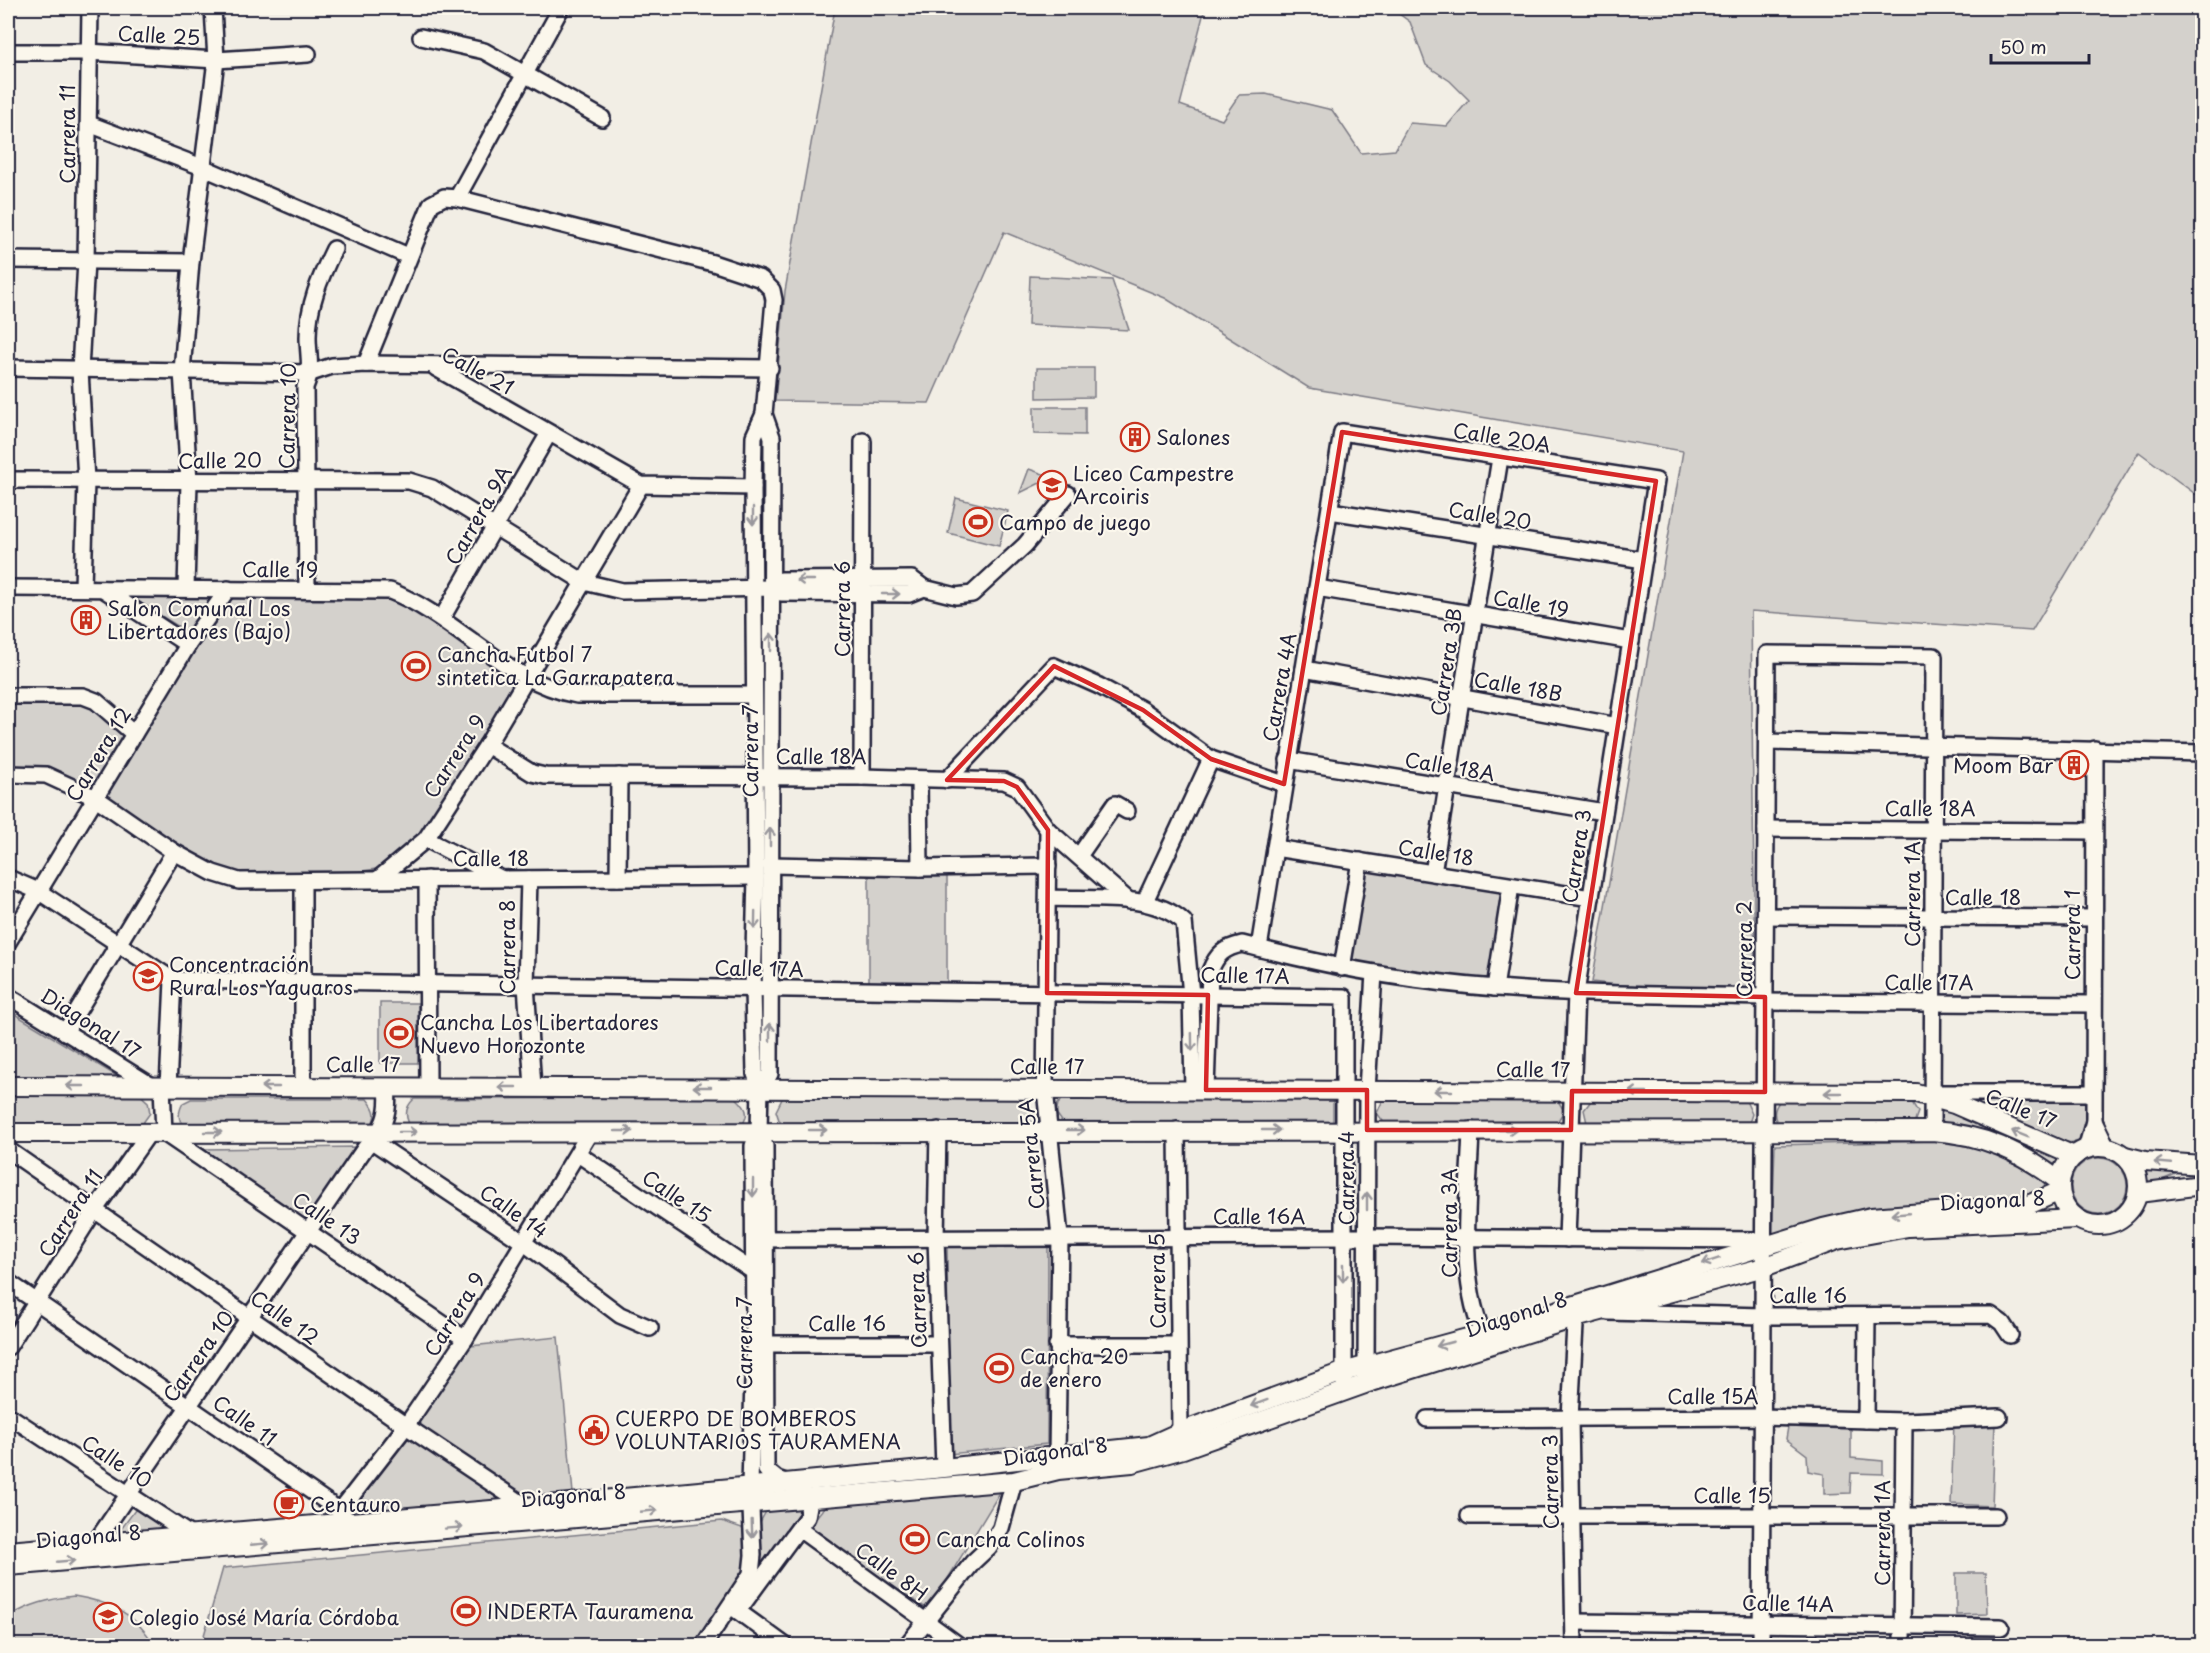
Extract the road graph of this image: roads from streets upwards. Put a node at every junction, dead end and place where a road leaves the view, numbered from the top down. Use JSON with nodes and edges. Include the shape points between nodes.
{"nodes":[{"id":1,"x":90,"y":8,"type":"edge"},
{"id":2,"x":213,"y":8,"type":"edge"},
{"id":3,"x":561,"y":8,"type":"edge"},
{"id":4,"x":421,"y":37,"type":"dead end"},
{"id":5,"x":8,"y":52,"type":"edge"},
{"id":6,"x":88,"y":52,"type":"junction"},
{"id":7,"x":308,"y":54,"type":"dead end"},
{"id":8,"x":216,"y":60,"type":"junction"},
{"id":9,"x":524,"y":73,"type":"junction"},
{"id":10,"x":602,"y":118,"type":"dead end"},
{"id":11,"x":89,"y":124,"type":"junction"},
{"id":12,"x":202,"y":167,"type":"junction"},
{"id":13,"x":457,"y":198,"type":"junction"},
{"id":14,"x":334,"y":249,"type":"dead end"},
{"id":15,"x":408,"y":256,"type":"junction"},
{"id":16,"x":8,"y":260,"type":"edge"},
{"id":17,"x":86,"y":261,"type":"junction"},
{"id":18,"x":191,"y":262,"type":"junction"},
{"id":19,"x":366,"y":364,"type":"junction"},
{"id":20,"x":434,"y":366,"type":"junction"},
{"id":21,"x":8,"y":368,"type":"edge"},
{"id":22,"x":770,"y":368,"type":"junction"},
{"id":23,"x":80,"y":370,"type":"junction"},
{"id":24,"x":182,"y":371,"type":"junction"},
{"id":25,"x":311,"y":373,"type":"junction"},
{"id":26,"x":764,"y":414,"type":"junction"},
{"id":27,"x":1342,"y":432,"type":"joint"},
{"id":28,"x":549,"y":433,"type":"junction"},
{"id":29,"x":863,"y":441,"type":"dead end"},
{"id":30,"x":1500,"y":458,"type":"junction"},
{"id":31,"x":8,"y":480,"type":"edge"},
{"id":32,"x":306,"y":480,"type":"junction"},
{"id":33,"x":86,"y":481,"type":"junction"},
{"id":34,"x":1656,"y":481,"type":"joint"},
{"id":35,"x":189,"y":482,"type":"junction"},
{"id":36,"x":641,"y":485,"type":"junction"},
{"id":37,"x":753,"y":488,"type":"junction"},
{"id":38,"x":1068,"y":494,"type":"dead end"},
{"id":39,"x":1330,"y":511,"type":"junction"},
{"id":40,"x":494,"y":528,"type":"junction"},
{"id":41,"x":1487,"y":536,"type":"junction"},
{"id":42,"x":1644,"y":560,"type":"junction"},
{"id":43,"x":584,"y":582,"type":"junction"},
{"id":44,"x":83,"y":587,"type":"junction"},
{"id":45,"x":863,"y":587,"type":"junction"},
{"id":46,"x":8,"y":588,"type":"edge"},
{"id":47,"x":186,"y":588,"type":"junction"},
{"id":48,"x":753,"y":588,"type":"junction"},
{"id":49,"x":771,"y":588,"type":"junction"},
{"id":50,"x":1317,"y":588,"type":"junction"},
{"id":51,"x":103,"y":589,"type":"junction"},
{"id":52,"x":228,"y":589,"type":"junction"},
{"id":53,"x":307,"y":590,"type":"junction"},
{"id":54,"x":1475,"y":615,"type":"junction"},
{"id":55,"x":442,"y":618,"type":"junction"},
{"id":56,"x":1631,"y":642,"type":"junction"},
{"id":57,"x":188,"y":645,"type":"junction"},
{"id":58,"x":1934,"y":656,"type":"joint"},
{"id":59,"x":1304,"y":669,"type":"junction"},
{"id":60,"x":527,"y":678,"type":"junction"},
{"id":61,"x":754,"y":695,"type":"junction"},
{"id":62,"x":8,"y":696,"type":"edge"},
{"id":63,"x":1461,"y":698,"type":"junction"},
{"id":64,"x":1618,"y":726,"type":"junction"},
{"id":65,"x":134,"y":734,"type":"junction"},
{"id":66,"x":1767,"y":742,"type":"junction"},
{"id":67,"x":1934,"y":745,"type":"junction"},
{"id":68,"x":487,"y":746,"type":"junction"},
{"id":69,"x":2095,"y":749,"type":"junction"},
{"id":70,"x":2202,"y":753,"type":"edge"},
{"id":71,"x":1211,"y":759,"type":"junction"},
{"id":72,"x":1288,"y":760,"type":"junction"},
{"id":73,"x":8,"y":774,"type":"edge"},
{"id":74,"x":619,"y":776,"type":"junction"},
{"id":75,"x":763,"y":777,"type":"junction"},
{"id":76,"x":862,"y":777,"type":"junction"},
{"id":77,"x":919,"y":780,"type":"junction"},
{"id":78,"x":947,"y":780,"type":"junction"},
{"id":79,"x":1284,"y":784,"type":"junction"},
{"id":80,"x":1447,"y":786,"type":"junction"},
{"id":81,"x":96,"y":798,"type":"junction"},
{"id":82,"x":1127,"y":811,"type":"dead end"},
{"id":83,"x":1604,"y":812,"type":"junction"},
{"id":84,"x":1766,"y":828,"type":"junction"},
{"id":85,"x":1933,"y":829,"type":"junction"},
{"id":86,"x":1048,"y":830,"type":"junction"},
{"id":87,"x":2094,"y":831,"type":"junction"},
{"id":88,"x":426,"y":838,"type":"junction"},
{"id":89,"x":1275,"y":848,"type":"junction"},
{"id":90,"x":174,"y":852,"type":"junction"},
{"id":91,"x":1079,"y":856,"type":"junction"},
{"id":92,"x":1360,"y":861,"type":"junction"},
{"id":93,"x":770,"y":865,"type":"junction"},
{"id":94,"x":1048,"y":866,"type":"junction"},
{"id":95,"x":920,"y":868,"type":"junction"},
{"id":96,"x":1433,"y":873,"type":"junction"},
{"id":97,"x":756,"y":877,"type":"junction"},
{"id":98,"x":8,"y":878,"type":"edge"},
{"id":99,"x":618,"y":878,"type":"junction"},
{"id":100,"x":427,"y":879,"type":"junction"},
{"id":101,"x":502,"y":879,"type":"junction"},
{"id":102,"x":529,"y":879,"type":"junction"},
{"id":103,"x":303,"y":880,"type":"junction"},
{"id":104,"x":377,"y":880,"type":"junction"},
{"id":105,"x":1511,"y":886,"type":"junction"},
{"id":106,"x":38,"y":891,"type":"junction"},
{"id":107,"x":1048,"y":898,"type":"junction"},
{"id":108,"x":1591,"y":898,"type":"junction"},
{"id":109,"x":1129,"y":901,"type":"junction"},
{"id":110,"x":1145,"y":901,"type":"junction"},
{"id":111,"x":1766,"y":916,"type":"junction"},
{"id":112,"x":1933,"y":917,"type":"junction"},
{"id":113,"x":2093,"y":918,"type":"junction"},
{"id":114,"x":8,"y":942,"type":"edge"},
{"id":115,"x":119,"y":942,"type":"junction"},
{"id":116,"x":1258,"y":948,"type":"junction"},
{"id":117,"x":1342,"y":968,"type":"junction"},
{"id":118,"x":1374,"y":973,"type":"junction"},
{"id":119,"x":173,"y":980,"type":"junction"},
{"id":120,"x":303,"y":982,"type":"junction"},
{"id":121,"x":428,"y":984,"type":"junction"},
{"id":122,"x":526,"y":985,"type":"junction"},
{"id":123,"x":753,"y":988,"type":"junction"},
{"id":124,"x":1495,"y":988,"type":"junction"},
{"id":125,"x":770,"y":989,"type":"junction"},
{"id":126,"x":1047,"y":993,"type":"junction"},
{"id":127,"x":1576,"y":993,"type":"junction"},
{"id":128,"x":1191,"y":995,"type":"junction"},
{"id":129,"x":1208,"y":995,"type":"junction"},
{"id":130,"x":8,"y":996,"type":"edge"},
{"id":131,"x":1765,"y":1000,"type":"junction"},
{"id":132,"x":1932,"y":1003,"type":"junction"},
{"id":133,"x":2093,"y":1004,"type":"junction"},
{"id":134,"x":65,"y":1032,"type":"junction"},
{"id":135,"x":8,"y":1086,"type":"edge"},
{"id":136,"x":161,"y":1086,"type":"junction"},
{"id":137,"x":303,"y":1087,"type":"junction"},
{"id":138,"x":387,"y":1087,"type":"junction"},
{"id":139,"x":428,"y":1087,"type":"junction"},
{"id":140,"x":533,"y":1088,"type":"junction"},
{"id":141,"x":760,"y":1088,"type":"junction"},
{"id":142,"x":1045,"y":1089,"type":"junction"},
{"id":143,"x":1199,"y":1090,"type":"junction"},
{"id":144,"x":1342,"y":1090,"type":"junction"},
{"id":145,"x":1367,"y":1090,"type":"junction"},
{"id":146,"x":1572,"y":1092,"type":"junction"},
{"id":147,"x":1765,"y":1092,"type":"junction"},
{"id":148,"x":2092,"y":1093,"type":"junction"},
{"id":149,"x":1932,"y":1095,"type":"junction"},
{"id":150,"x":2094,"y":1121,"type":"junction"},
{"id":151,"x":759,"y":1130,"type":"junction"},
{"id":152,"x":938,"y":1130,"type":"junction"},
{"id":153,"x":1050,"y":1130,"type":"junction"},
{"id":154,"x":1177,"y":1130,"type":"junction"},
{"id":155,"x":1343,"y":1130,"type":"junction"},
{"id":156,"x":1367,"y":1130,"type":"junction"},
{"id":157,"x":1471,"y":1130,"type":"junction"},
{"id":158,"x":1571,"y":1130,"type":"junction"},
{"id":159,"x":591,"y":1131,"type":"junction"},
{"id":160,"x":1764,"y":1131,"type":"junction"},
{"id":161,"x":1932,"y":1131,"type":"junction"},
{"id":162,"x":8,"y":1133,"type":"edge"},
{"id":163,"x":156,"y":1133,"type":"junction"},
{"id":164,"x":376,"y":1137,"type":"junction"},
{"id":165,"x":2107,"y":1148,"type":"junction"},
{"id":166,"x":8,"y":1150,"type":"edge"},
{"id":167,"x":2080,"y":1153,"type":"junction"},
{"id":168,"x":578,"y":1154,"type":"junction"},
{"id":169,"x":2125,"y":1156,"type":"junction"},
{"id":170,"x":2202,"y":1165,"type":"edge"},
{"id":171,"x":2202,"y":1185,"type":"edge"},
{"id":172,"x":2060,"y":1186,"type":"junction"},
{"id":173,"x":2138,"y":1193,"type":"junction"},
{"id":174,"x":94,"y":1211,"type":"junction"},
{"id":175,"x":2076,"y":1219,"type":"junction"},
{"id":176,"x":309,"y":1231,"type":"junction"},
{"id":177,"x":1177,"y":1237,"type":"junction"},
{"id":178,"x":1343,"y":1237,"type":"junction"},
{"id":179,"x":1367,"y":1237,"type":"junction"},
{"id":180,"x":936,"y":1238,"type":"junction"},
{"id":181,"x":1060,"y":1238,"type":"junction"},
{"id":182,"x":760,"y":1239,"type":"junction"},
{"id":183,"x":1467,"y":1239,"type":"junction"},
{"id":184,"x":1567,"y":1239,"type":"junction"},
{"id":185,"x":523,"y":1242,"type":"junction"},
{"id":186,"x":1764,"y":1242,"type":"junction"},
{"id":187,"x":1764,"y":1267,"type":"junction"},
{"id":188,"x":754,"y":1272,"type":"junction"},
{"id":189,"x":8,"y":1282,"type":"edge"},
{"id":190,"x":37,"y":1302,"type":"junction"},
{"id":191,"x":1576,"y":1311,"type":"junction"},
{"id":192,"x":1597,"y":1312,"type":"junction"},
{"id":193,"x":1763,"y":1316,"type":"junction"},
{"id":194,"x":1867,"y":1316,"type":"junction"},
{"id":195,"x":250,"y":1318,"type":"junction"},
{"id":196,"x":650,"y":1328,"type":"dead end"},
{"id":197,"x":2010,"y":1335,"type":"dead end"},
{"id":198,"x":465,"y":1339,"type":"junction"},
{"id":199,"x":1485,"y":1341,"type":"junction"},
{"id":200,"x":759,"y":1344,"type":"junction"},
{"id":201,"x":939,"y":1344,"type":"junction"},
{"id":202,"x":1058,"y":1345,"type":"junction"},
{"id":203,"x":1178,"y":1345,"type":"junction"},
{"id":204,"x":8,"y":1347,"type":"edge"},
{"id":205,"x":1366,"y":1364,"type":"junction"},
{"id":206,"x":1344,"y":1372,"type":"junction"},
{"id":207,"x":1365,"y":1384,"type":"junction"},
{"id":208,"x":1344,"y":1394,"type":"junction"},
{"id":209,"x":189,"y":1407,"type":"junction"},
{"id":210,"x":8,"y":1415,"type":"edge"},
{"id":211,"x":1762,"y":1417,"type":"junction"},
{"id":212,"x":1999,"y":1417,"type":"dead end"},
{"id":213,"x":1570,"y":1418,"type":"junction"},
{"id":214,"x":1426,"y":1419,"type":"dead end"},
{"id":215,"x":1866,"y":1420,"type":"junction"},
{"id":216,"x":1904,"y":1421,"type":"junction"},
{"id":217,"x":406,"y":1426,"type":"junction"},
{"id":218,"x":1181,"y":1440,"type":"junction"},
{"id":219,"x":1057,"y":1456,"type":"junction"},
{"id":220,"x":944,"y":1468,"type":"junction"},
{"id":221,"x":1014,"y":1480,"type":"junction"},
{"id":222,"x":788,"y":1481,"type":"junction"},
{"id":223,"x":751,"y":1493,"type":"junction"},
{"id":224,"x":129,"y":1494,"type":"junction"},
{"id":225,"x":807,"y":1497,"type":"junction"},
{"id":226,"x":528,"y":1514,"type":"junction"},
{"id":227,"x":1469,"y":1516,"type":"dead end"},
{"id":228,"x":1572,"y":1516,"type":"junction"},
{"id":229,"x":1762,"y":1516,"type":"junction"},
{"id":230,"x":1902,"y":1516,"type":"junction"},
{"id":231,"x":1996,"y":1516,"type":"dead end"},
{"id":232,"x":346,"y":1522,"type":"junction"},
{"id":233,"x":799,"y":1529,"type":"junction"},
{"id":234,"x":190,"y":1542,"type":"junction"},
{"id":235,"x":12,"y":1547,"type":"edge"},
{"id":236,"x":96,"y":1550,"type":"junction"},
{"id":237,"x":8,"y":1566,"type":"edge"},
{"id":238,"x":735,"y":1609,"type":"junction"},
{"id":239,"x":924,"y":1620,"type":"junction"},
{"id":240,"x":1575,"y":1622,"type":"junction"},
{"id":241,"x":1761,"y":1624,"type":"junction"},
{"id":242,"x":1903,"y":1625,"type":"junction"},
{"id":243,"x":2001,"y":1627,"type":"dead end"},
{"id":244,"x":704,"y":1646,"type":"edge"},
{"id":245,"x":714,"y":1646,"type":"edge"},
{"id":246,"x":786,"y":1646,"type":"edge"},
{"id":247,"x":906,"y":1646,"type":"edge"},
{"id":248,"x":960,"y":1646,"type":"edge"},
{"id":249,"x":1574,"y":1646,"type":"edge"},
{"id":250,"x":1761,"y":1646,"type":"edge"},
{"id":251,"x":1902,"y":1646,"type":"edge"}],
"edges":[{"from":1,"to":6,"type":"street","name":"Carrera 11"},
{"from":2,"to":8,"type":"street"},
{"from":3,"to":9,"type":"street"},
{"from":4,"to":9,"type":"street","via":[[484,51]]},
{"from":5,"to":6,"type":"street","name":"Calle 25"},
{"from":6,"to":8,"type":"street","name":"Calle 25"},
{"from":6,"to":11,"type":"street","name":"Carrera 11"},
{"from":7,"to":8,"type":"street","name":"Calle 25"},
{"from":8,"to":12,"type":"street"},
{"from":9,"to":10,"type":"street"},
{"from":9,"to":13,"type":"street"},
{"from":11,"to":12,"type":"street"},
{"from":11,"to":17,"type":"street","name":"Carrera 11"},
{"from":12,"to":15,"type":"street"},
{"from":12,"to":18,"type":"street"},
{"from":13,"to":15,"type":"street","via":[[444,197],[431,204]]},
{"from":13,"to":22,"type":"street","name":"Carrera 7","via":[[570,224],[761,279],[772,290],[774,300]]},
{"from":14,"to":25,"type":"street","name":"Carrera 10","via":[[314,291],[308,337]]},
{"from":15,"to":19,"type":"street"},
{"from":16,"to":17,"type":"street"},
{"from":17,"to":18,"type":"street"},
{"from":17,"to":23,"type":"street","name":"Carrera 11"},
{"from":18,"to":24,"type":"street"},
{"from":19,"to":20,"type":"street","name":"Calle 21"},
{"from":19,"to":25,"type":"street","name":"Calle 21","via":[[332,366]]},
{"from":20,"to":22,"type":"street"},
{"from":20,"to":28,"type":"street","name":"Calle 21"},
{"from":21,"to":23,"type":"street","name":"Calle 21"},
{"from":22,"to":26,"type":"street","name":"Carrera 7"},
{"from":23,"to":24,"type":"street","name":"Calle 21"},
{"from":23,"to":33,"type":"street","name":"Carrera 11"},
{"from":24,"to":25,"type":"street","name":"Calle 21"},
{"from":24,"to":35,"type":"street"},
{"from":25,"to":32,"type":"street","name":"Carrera 10","via":[[305,387]]},
{"from":26,"to":37,"type":"street","name":"Carrera 7","via":[[754,436]]},
{"from":26,"to":49,"type":"street","name":"Carrera 7","via":[[772,437]]},
{"from":27,"to":30,"type":"street","name":"Calle 20A"},
{"from":27,"to":39,"type":"street","name":"Carrera 4A"},
{"from":28,"to":36,"type":"street","name":"Calle 21"},
{"from":28,"to":40,"type":"street","name":"Carrera 9A"},
{"from":29,"to":45,"type":"street","name":"Carrera 6"},
{"from":30,"to":34,"type":"street","name":"Calle 20A"},
{"from":30,"to":41,"type":"street","name":"Carrera 3B"},
{"from":31,"to":33,"type":"street","name":"Calle 20"},
{"from":32,"to":35,"type":"street","name":"Calle 20"},
{"from":32,"to":40,"type":"street","name":"Calle 20","via":[[409,481],[432,488]]},
{"from":32,"to":53,"type":"street","name":"Carrera 10"},
{"from":33,"to":35,"type":"street","name":"Calle 20"},
{"from":33,"to":44,"type":"street"},
{"from":34,"to":42,"type":"street","name":"Carrera 3"},
{"from":35,"to":47,"type":"street"},
{"from":36,"to":37,"type":"street"},
{"from":36,"to":43,"type":"street","name":"Carrera 9"},
{"from":37,"to":48,"type":"street","name":"Carrera 7","one_way":true},
{"from":38,"to":45,"type":"street","via":[[1025,545],[972,594],[956,596],[927,588],[909,594]]},
{"from":39,"to":41,"type":"street","name":"Calle 20"},
{"from":39,"to":50,"type":"street","name":"Carrera 4A"},
{"from":40,"to":43,"type":"street","name":"Calle 20"},
{"from":40,"to":55,"type":"street","name":"Carrera 9A"},
{"from":41,"to":42,"type":"street","name":"Calle 20"},
{"from":41,"to":54,"type":"street","name":"Carrera 3B"},
{"from":42,"to":56,"type":"street","name":"Carrera 3"},
{"from":43,"to":48,"type":"street","via":[[622,591]]},
{"from":43,"to":60,"type":"street","name":"Carrera 9"},
{"from":44,"to":46,"type":"street","name":"Calle 19"},
{"from":44,"to":51,"type":"street","name":"Calle 19"},
{"from":45,"to":49,"type":"street","via":[[781,593]]},
{"from":45,"to":76,"type":"street","name":"Carrera 6"},
{"from":47,"to":51,"type":"street","name":"Calle 19"},
{"from":47,"to":52,"type":"street","name":"Calle 19"},
{"from":48,"to":49,"type":"street"},
{"from":48,"to":61,"type":"street","name":"Carrera 7"},
{"from":75,"to":49,"type":"street","name":"Carrera 7","one_way":true},
{"from":50,"to":54,"type":"street","name":"Calle 19"},
{"from":50,"to":59,"type":"street","name":"Carrera 4A"},
{"from":51,"to":57,"type":"street"},
{"from":52,"to":53,"type":"street","name":"Calle 19"},
{"from":52,"to":57,"type":"street","name":"Carrera 12"},
{"from":53,"to":55,"type":"street","name":"Calle 19","via":[[390,591]]},
{"from":54,"to":56,"type":"street","name":"Calle 19"},
{"from":54,"to":63,"type":"street","name":"Carrera 3B"},
{"from":55,"to":60,"type":"street","name":"Calle 19"},
{"from":56,"to":64,"type":"street","name":"Carrera 3"},
{"from":57,"to":65,"type":"street","name":"Carrera 12"},
{"from":58,"to":66,"type":"street","name":"Carrera 2","via":[[1767,654]]},
{"from":58,"to":67,"type":"street","name":"Carrera 1A"},
{"from":59,"to":63,"type":"street","name":"Calle 18B"},
{"from":59,"to":72,"type":"street","name":"Carrera 4A"},
{"from":60,"to":61,"type":"street","via":[[554,691],[577,695]]},
{"from":60,"to":68,"type":"street","name":"Carrera 9"},
{"from":61,"to":75,"type":"street","name":"Carrera 7"},
{"from":62,"to":65,"type":"street","via":[[83,696],[96,701]]},
{"from":63,"to":64,"type":"street","name":"Calle 18B"},
{"from":63,"to":80,"type":"street","name":"Carrera 3B"},
{"from":64,"to":83,"type":"street","name":"Carrera 3"},
{"from":65,"to":81,"type":"street","name":"Carrera 12"},
{"from":66,"to":67,"type":"street"},
{"from":66,"to":84,"type":"street","name":"Carrera 2"},
{"from":67,"to":69,"type":"street"},
{"from":67,"to":85,"type":"street","name":"Carrera 1A"},
{"from":68,"to":74,"type":"street","name":"Calle 18A","via":[[532,773],[545,776]]},
{"from":68,"to":88,"type":"street","name":"Carrera 9"},
{"from":69,"to":70,"type":"street"},
{"from":69,"to":87,"type":"street","name":"Carrera 1"},
{"from":71,"to":78,"type":"street","via":[[1143,710],[1054,666]]},
{"from":71,"to":79,"type":"street"},
{"from":71,"to":110,"type":"street"},
{"from":72,"to":79,"type":"street","name":"Carrera 4A"},
{"from":72,"to":80,"type":"street","name":"Calle 18A"},
{"from":73,"to":81,"type":"street","via":[[46,775]]},
{"from":74,"to":75,"type":"street","name":"Calle 18A"},
{"from":74,"to":99,"type":"street"},
{"from":75,"to":76,"type":"street","name":"Calle 18A"},
{"from":93,"to":75,"type":"street","name":"Carrera 7","one_way":true},
{"from":75,"to":97,"type":"street","name":"Carrera 7"},
{"from":76,"to":77,"type":"street","name":"Calle 18A"},
{"from":77,"to":78,"type":"street","name":"Calle 18A"},
{"from":77,"to":95,"type":"street"},
{"from":78,"to":86,"type":"street","name":"Calle 18A","via":[[1004,781],[1017,787]]},
{"from":79,"to":89,"type":"street","name":"Carrera 4A"},
{"from":80,"to":83,"type":"street","name":"Calle 18A"},
{"from":80,"to":96,"type":"street","name":"Carrera 3B"},
{"from":81,"to":90,"type":"street"},
{"from":81,"to":106,"type":"street","name":"Carrera 12"},
{"from":82,"to":91,"type":"street","via":[[1115,804]]},
{"from":83,"to":108,"type":"street","name":"Carrera 3"},
{"from":84,"to":85,"type":"street","name":"Calle 18A"},
{"from":84,"to":111,"type":"street","name":"Carrera 2"},
{"from":85,"to":87,"type":"street","name":"Calle 18A"},
{"from":85,"to":112,"type":"street","name":"Carrera 1A"},
{"from":86,"to":91,"type":"street"},
{"from":86,"to":94,"type":"street","name":"Carrera 5A"},
{"from":87,"to":113,"type":"street","name":"Carrera 1"},
{"from":88,"to":101,"type":"street"},
{"from":88,"to":104,"type":"street","name":"Carrera 9"},
{"from":89,"to":92,"type":"street","name":"Calle 18"},
{"from":89,"to":116,"type":"street","name":"Carrera 4A"},
{"from":90,"to":103,"type":"street","name":"Calle 18","via":[[226,879]]},
{"from":90,"to":115,"type":"street"},
{"from":91,"to":109,"type":"street"},
{"from":92,"to":96,"type":"street","name":"Calle 18"},
{"from":92,"to":117,"type":"street"},
{"from":93,"to":95,"type":"street"},
{"from":93,"to":125,"type":"street","name":"Carrera 7"},
{"from":94,"to":95,"type":"street"},
{"from":94,"to":107,"type":"street","name":"Carrera 5A"},
{"from":96,"to":105,"type":"street","name":"Calle 18"},
{"from":97,"to":99,"type":"street","name":"Calle 18"},
{"from":97,"to":123,"type":"street","name":"Carrera 7","one_way":true},
{"from":98,"to":106,"type":"street"},
{"from":99,"to":102,"type":"street","name":"Calle 18"},
{"from":100,"to":101,"type":"street","name":"Calle 18"},
{"from":100,"to":104,"type":"street","name":"Calle 18"},
{"from":100,"to":121,"type":"street"},
{"from":101,"to":102,"type":"street","name":"Calle 18"},
{"from":102,"to":122,"type":"street","name":"Carrera 8"},
{"from":103,"to":104,"type":"street","name":"Calle 18"},
{"from":103,"to":120,"type":"street"},
{"from":105,"to":108,"type":"street","name":"Calle 18"},
{"from":105,"to":124,"type":"street"},
{"from":106,"to":114,"type":"street","name":"Carrera 12"},
{"from":106,"to":115,"type":"street"},
{"from":107,"to":109,"type":"street"},
{"from":107,"to":126,"type":"street","name":"Carrera 5A"},
{"from":108,"to":127,"type":"street","name":"Carrera 3"},
{"from":109,"to":110,"type":"street"},
{"from":110,"to":128,"type":"street","via":[[1176,914],[1184,922]]},
{"from":111,"to":112,"type":"street","name":"Calle 18"},
{"from":111,"to":131,"type":"street","name":"Carrera 2"},
{"from":112,"to":113,"type":"street","name":"Calle 18"},
{"from":112,"to":132,"type":"street","name":"Carrera 1A"},
{"from":113,"to":133,"type":"street","name":"Carrera 1"},
{"from":115,"to":119,"type":"street"},
{"from":115,"to":134,"type":"street"},
{"from":116,"to":117,"type":"street","name":"Calle 17A"},
{"from":116,"to":129,"type":"street","name":"Calle 17A","via":[[1242,944],[1227,947],[1216,957]]},
{"from":117,"to":118,"type":"street","name":"Calle 17A"},
{"from":118,"to":124,"type":"street","name":"Calle 17A"},
{"from":118,"to":145,"type":"street","name":"Carrera 4"},
{"from":119,"to":120,"type":"street","name":"Calle 17A"},
{"from":119,"to":136,"type":"street"},
{"from":120,"to":121,"type":"street","name":"Calle 17A"},
{"from":120,"to":137,"type":"street"},
{"from":121,"to":122,"type":"street","name":"Calle 17A"},
{"from":121,"to":139,"type":"street"},
{"from":122,"to":123,"type":"street","name":"Calle 17A"},
{"from":122,"to":140,"type":"street","name":"Carrera 8"},
{"from":123,"to":125,"type":"street","name":"Calle 17A"},
{"from":123,"to":141,"type":"street","name":"Carrera 7","via":[[755,1074]]},
{"from":124,"to":127,"type":"street","name":"Calle 17A"},
{"from":125,"to":126,"type":"street","name":"Calle 17A"},
{"from":141,"to":125,"type":"street","name":"Carrera 7","one_way":true,"via":[[770,1074]]},
{"from":126,"to":128,"type":"street","name":"Calle 17A"},
{"from":126,"to":142,"type":"street","name":"Carrera 5A"},
{"from":127,"to":131,"type":"street","name":"Calle 17A"},
{"from":127,"to":146,"type":"street","name":"Carrera 3"},
{"from":128,"to":129,"type":"street","name":"Calle 17A"},
{"from":128,"to":143,"type":"street","one_way":true},
{"from":129,"to":143,"type":"street"},
{"from":129,"to":144,"type":"street","name":"Calle 17A","via":[[1344,997]]},
{"from":130,"to":134,"type":"street","name":"Diagonal 17"},
{"from":131,"to":132,"type":"street","name":"Calle 17A"},
{"from":131,"to":147,"type":"street","name":"Carrera 2"},
{"from":132,"to":133,"type":"street","name":"Calle 17A"},
{"from":132,"to":149,"type":"street","name":"Carrera 1A"},
{"from":133,"to":148,"type":"street","name":"Carrera 1"},
{"from":134,"to":136,"type":"street","name":"Diagonal 17"},
{"from":136,"to":135,"type":"street","name":"Calle 17","one_way":true},
{"from":137,"to":136,"type":"street","name":"Calle 17","one_way":true},
{"from":136,"to":163,"type":"street"},
{"from":137,"to":138,"type":"street","name":"Calle 17"},
{"from":138,"to":139,"type":"street","name":"Calle 17"},
{"from":138,"to":164,"type":"street","name":"Carrera 10","via":[[387,1118]]},
{"from":140,"to":139,"type":"street","name":"Calle 17","one_way":true},
{"from":141,"to":140,"type":"street","name":"Calle 17","one_way":true},
{"from":141,"to":142,"type":"street","name":"Calle 17"},
{"from":141,"to":151,"type":"street","name":"Carrera 7"},
{"from":142,"to":143,"type":"street","name":"Calle 17"},
{"from":142,"to":153,"type":"street","name":"Carrera 5A"},
{"from":143,"to":144,"type":"street","name":"Calle 17"},
{"from":144,"to":145,"type":"street","name":"Calle 17"},
{"from":144,"to":155,"type":"street"},
{"from":146,"to":145,"type":"street","name":"Calle 17","one_way":true},
{"from":145,"to":156,"type":"street","name":"Carrera 4"},
{"from":147,"to":146,"type":"street","name":"Calle 17","one_way":true},
{"from":146,"to":158,"type":"street","name":"Carrera 3"},
{"from":149,"to":147,"type":"street","name":"Calle 17","one_way":true},
{"from":147,"to":160,"type":"street","name":"Carrera 2"},
{"from":148,"to":149,"type":"street"},
{"from":148,"to":150,"type":"street","name":"Carrera 1"},
{"from":149,"to":161,"type":"street","name":"Carrera 1A"},
{"from":167,"to":149,"type":"street","name":"Calle 17","one_way":true},
{"from":150,"to":165,"type":"street","name":"Carrera 1"},
{"from":150,"to":167,"type":"street","name":"Carrera 1"},
{"from":151,"to":152,"type":"street","one_way":true},
{"from":159,"to":151,"type":"street","one_way":true},
{"from":151,"to":182,"type":"street","name":"Carrera 7","via":[[753,1146]]},
{"from":152,"to":153,"type":"street"},
{"from":152,"to":180,"type":"street","name":"Carrera 6"},
{"from":153,"to":154,"type":"street","one_way":true},
{"from":153,"to":181,"type":"street","name":"Carrera 5A"},
{"from":154,"to":155,"type":"street","one_way":true},
{"from":154,"to":177,"type":"street","name":"Carrera 5"},
{"from":155,"to":156,"type":"street"},
{"from":155,"to":178,"type":"street"},
{"from":156,"to":157,"type":"street"},
{"from":179,"to":156,"type":"street","name":"Carrera 4","one_way":true},
{"from":157,"to":158,"type":"street","one_way":true},
{"from":157,"to":183,"type":"street","name":"Carrera 3A"},
{"from":158,"to":160,"type":"street"},
{"from":158,"to":184,"type":"street","name":"Carrera 3"},
{"from":164,"to":159,"type":"street","one_way":true},
{"from":159,"to":168,"type":"street","name":"Carrera 9"},
{"from":160,"to":161,"type":"street"},
{"from":160,"to":186,"type":"street","name":"Carrera 2"},
{"from":161,"to":172,"type":"street","via":[[1991,1141],[2027,1158]]},
{"from":162,"to":163,"type":"street"},
{"from":163,"to":164,"type":"street","one_way":true},
{"from":163,"to":174,"type":"street","name":"Carrera 11"},
{"from":163,"to":176,"type":"street","name":"Calle 13"},
{"from":164,"to":176,"type":"street","name":"Carrera 10"},
{"from":164,"to":185,"type":"street","name":"Calle 14"},
{"from":165,"to":167,"type":"street"},
{"from":165,"to":169,"type":"street"},
{"from":166,"to":174,"type":"street","name":"Calle 12"},
{"from":167,"to":172,"type":"street","via":[[2064,1167]]},
{"from":168,"to":185,"type":"street","name":"Carrera 9"},
{"from":168,"to":188,"type":"street","name":"Calle 15"},
{"from":170,"to":169,"type":"street","one_way":true},
{"from":169,"to":173,"type":"street","via":[[2136,1173]]},
{"from":171,"to":173,"type":"street"},
{"from":172,"to":175,"type":"street","via":[[2065,1206]]},
{"from":172,"to":186,"type":"street","name":"Diagonal 8","one_way":true,"via":[[2028,1205],[1871,1217]]},
{"from":173,"to":175,"type":"street","via":[[2130,1211],[2119,1221],[2097,1225]]},
{"from":174,"to":190,"type":"street","name":"Carrera 11"},
{"from":174,"to":195,"type":"street","name":"Calle 12"},
{"from":175,"to":187,"type":"street","name":"Diagonal 8","via":[[1908,1227],[1838,1240]]},
{"from":176,"to":195,"type":"street","name":"Carrera 10"},
{"from":176,"to":198,"type":"street","name":"Calle 13"},
{"from":177,"to":178,"type":"street","name":"Calle 16A"},
{"from":177,"to":181,"type":"street","name":"Calle 16A"},
{"from":177,"to":203,"type":"street","name":"Carrera 5"},
{"from":178,"to":179,"type":"street","name":"Calle 16A"},
{"from":178,"to":206,"type":"street","one_way":true},
{"from":179,"to":183,"type":"street","name":"Calle 16A"},
{"from":179,"to":205,"type":"street","name":"Carrera 4"},
{"from":180,"to":181,"type":"street","name":"Calle 16A"},
{"from":180,"to":182,"type":"street","name":"Calle 16A"},
{"from":180,"to":201,"type":"street","name":"Carrera 6"},
{"from":181,"to":202,"type":"street","name":"Carrera 5A"},
{"from":182,"to":188,"type":"street","name":"Carrera 7"},
{"from":182,"to":200,"type":"street","name":"Carrera 7"},
{"from":183,"to":184,"type":"street","name":"Calle 16A"},
{"from":183,"to":199,"type":"street","name":"Carrera 3A","via":[[1473,1307]]},
{"from":184,"to":186,"type":"street","name":"Calle 16A"},
{"from":185,"to":196,"type":"street","name":"Calle 14","via":[[629,1320]]},
{"from":185,"to":198,"type":"street","name":"Carrera 9"},
{"from":186,"to":187,"type":"street","name":"Carrera 2"},
{"from":186,"to":191,"type":"street","name":"Diagonal 8","one_way":true},
{"from":187,"to":192,"type":"street","name":"Diagonal 8"},
{"from":187,"to":193,"type":"street","name":"Carrera 2"},
{"from":188,"to":200,"type":"street","name":"Carrera 7"},
{"from":189,"to":190,"type":"street","name":"Calle 11"},
{"from":190,"to":204,"type":"street","name":"Carrera 11"},
{"from":190,"to":209,"type":"street","name":"Calle 11"},
{"from":191,"to":192,"type":"street","name":"Diagonal 8"},
{"from":191,"to":199,"type":"street","name":"Diagonal 8"},
{"from":191,"to":213,"type":"street","name":"Carrera 3"},
{"from":192,"to":193,"type":"street","name":"Calle 16"},
{"from":193,"to":194,"type":"street","name":"Calle 16"},
{"from":193,"to":211,"type":"street"},
{"from":194,"to":197,"type":"street","name":"Calle 16","via":[[1991,1315]]},
{"from":194,"to":215,"type":"street"},
{"from":195,"to":209,"type":"street","name":"Carrera 10"},
{"from":195,"to":217,"type":"street","name":"Calle 12"},
{"from":198,"to":217,"type":"street","name":"Carrera 9"},
{"from":199,"to":205,"type":"street","name":"Diagonal 8","one_way":true},
{"from":199,"to":207,"type":"street","name":"Diagonal 8"},
{"from":200,"to":201,"type":"street","name":"Calle 16"},
{"from":200,"to":222,"type":"street","name":"Carrera 7","via":[[766,1470],[777,1479]]},
{"from":200,"to":223,"type":"street","name":"Carrera 7"},
{"from":201,"to":220,"type":"street","name":"Carrera 6"},
{"from":202,"to":203,"type":"street"},
{"from":202,"to":219,"type":"street","name":"Carrera 5A"},
{"from":203,"to":218,"type":"street","name":"Carrera 5"},
{"from":205,"to":206,"type":"street","name":"Diagonal 8"},
{"from":205,"to":207,"type":"street","name":"Carrera 4"},
{"from":206,"to":208,"type":"street"},
{"from":206,"to":218,"type":"street","name":"Diagonal 8","one_way":true},
{"from":207,"to":208,"type":"street","name":"Diagonal 8"},
{"from":208,"to":218,"type":"street","name":"Diagonal 8"},
{"from":209,"to":224,"type":"street","name":"Carrera 10"},
{"from":209,"to":232,"type":"street","name":"Calle 11"},
{"from":210,"to":224,"type":"street","name":"Calle 10"},
{"from":211,"to":213,"type":"street","name":"Calle 15A"},
{"from":211,"to":215,"type":"street","name":"Calle 15A"},
{"from":211,"to":229,"type":"street"},
{"from":212,"to":216,"type":"street","name":"Calle 15A"},
{"from":213,"to":214,"type":"street","name":"Calle 15A"},
{"from":213,"to":228,"type":"street","name":"Carrera 3"},
{"from":215,"to":216,"type":"street","name":"Calle 15A"},
{"from":216,"to":230,"type":"street","name":"Carrera 1A"},
{"from":217,"to":226,"type":"street","name":"Calle 12"},
{"from":217,"to":232,"type":"street","name":"Carrera 9"},
{"from":218,"to":219,"type":"street","name":"Diagonal 8"},
{"from":218,"to":221,"type":"street","name":"Diagonal 8","via":[[1132,1463],[1058,1470]]},
{"from":219,"to":220,"type":"street","name":"Diagonal 8"},
{"from":220,"to":222,"type":"street","name":"Diagonal 8"},
{"from":221,"to":225,"type":"street","name":"Diagonal 8"},
{"from":221,"to":239,"type":"street","via":[[1001,1528],[989,1547]]},
{"from":222,"to":223,"type":"street","name":"Diagonal 8"},
{"from":222,"to":225,"type":"street","name":"Carrera 7","via":[[800,1487]]},
{"from":223,"to":225,"type":"street","name":"Diagonal 8"},
{"from":223,"to":226,"type":"street","name":"Diagonal 8"},
{"from":223,"to":238,"type":"street","name":"Carrera 7","one_way":true,"via":[[751,1574]]},
{"from":224,"to":234,"type":"street","name":"Calle 10"},
{"from":224,"to":236,"type":"street","name":"Carrera 10"},
{"from":225,"to":233,"type":"street","name":"Carrera 7","via":[[807,1517]]},
{"from":226,"to":232,"type":"street","name":"Diagonal 8"},
{"from":227,"to":228,"type":"street","name":"Calle 15"},
{"from":228,"to":229,"type":"street","name":"Calle 15"},
{"from":228,"to":240,"type":"street","name":"Carrera 3"},
{"from":229,"to":230,"type":"street","name":"Calle 15"},
{"from":229,"to":241,"type":"street"},
{"from":230,"to":231,"type":"street","name":"Calle 15"},
{"from":230,"to":242,"type":"street","name":"Carrera 1A"},
{"from":232,"to":234,"type":"street","name":"Diagonal 8"},
{"from":233,"to":238,"type":"street","name":"Carrera 7"},
{"from":233,"to":239,"type":"street","name":"Calle 8H"},
{"from":234,"to":236,"type":"street","name":"Diagonal 8"},
{"from":235,"to":236,"type":"street","name":"Diagonal 8"},
{"from":237,"to":236,"type":"street","name":"Diagonal 8","one_way":true},
{"from":238,"to":244,"type":"street","name":"Carrera 7"},
{"from":238,"to":245,"type":"street","name":"Carrera 7"},
{"from":238,"to":246,"type":"street"},
{"from":239,"to":247,"type":"street"},
{"from":239,"to":248,"type":"street","name":"Calle 8H"},
{"from":240,"to":241,"type":"street","name":"Calle 14A"},
{"from":240,"to":249,"type":"street","name":"Carrera 3"},
{"from":241,"to":242,"type":"street","name":"Calle 14A"},
{"from":241,"to":250,"type":"street"},
{"from":242,"to":243,"type":"street","name":"Calle 14A"},
{"from":242,"to":251,"type":"street","name":"Carrera 1A"}]}
